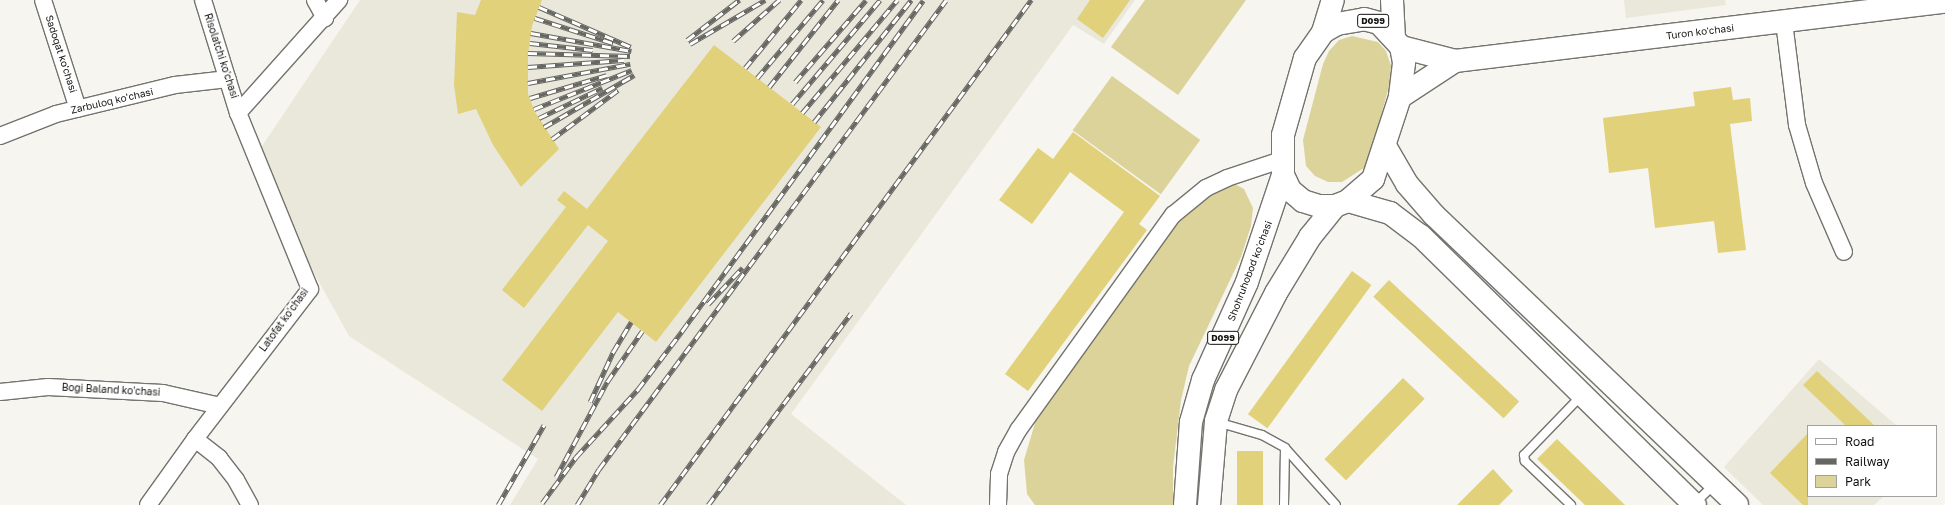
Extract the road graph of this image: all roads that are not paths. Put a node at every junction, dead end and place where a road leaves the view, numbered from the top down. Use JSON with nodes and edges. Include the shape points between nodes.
{"nodes":[{"id":1,"x":43,"y":0,"type":"edge"},
{"id":2,"x":203,"y":0,"type":"edge"},
{"id":3,"x":315,"y":0,"type":"edge"},
{"id":4,"x":339,"y":0,"type":"edge"},
{"id":5,"x":1333,"y":0,"type":"edge"},
{"id":6,"x":1392,"y":0,"type":"edge"},
{"id":7,"x":1945,"y":2,"type":"edge"},
{"id":8,"x":325,"y":18,"type":"junction"},
{"id":9,"x":1784,"y":22,"type":"junction"},
{"id":10,"x":1323,"y":32,"type":"junction"},
{"id":11,"x":1397,"y":42,"type":"junction"},
{"id":12,"x":1455,"y":61,"type":"junction"},
{"id":13,"x":228,"y":79,"type":"junction"},
{"id":14,"x":1400,"y":97,"type":"junction"},
{"id":15,"x":78,"y":109,"type":"junction"},
{"id":16,"x":238,"y":113,"type":"junction"},
{"id":17,"x":0,"y":136,"type":"edge"},
{"id":18,"x":1388,"y":137,"type":"junction"},
{"id":19,"x":1282,"y":168,"type":"junction"},
{"id":20,"x":1342,"y":204,"type":"junction"},
{"id":21,"x":1844,"y":252,"type":"dead end"},
{"id":22,"x":0,"y":392,"type":"edge"},
{"id":23,"x":1583,"y":394,"type":"junction"},
{"id":24,"x":220,"y":406,"type":"junction"},
{"id":25,"x":1216,"y":421,"type":"junction"},
{"id":26,"x":195,"y":438,"type":"junction"},
{"id":27,"x":1284,"y":448,"type":"junction"},
{"id":28,"x":1715,"y":484,"type":"junction"},
{"id":29,"x":148,"y":505,"type":"edge"},
{"id":30,"x":250,"y":505,"type":"edge"},
{"id":31,"x":998,"y":505,"type":"edge"},
{"id":32,"x":1185,"y":505,"type":"edge"},
{"id":33,"x":1209,"y":505,"type":"edge"},
{"id":34,"x":1284,"y":505,"type":"edge"},
{"id":35,"x":1336,"y":505,"type":"edge"},
{"id":36,"x":1571,"y":505,"type":"edge"},
{"id":37,"x":1694,"y":505,"type":"edge"},
{"id":38,"x":1737,"y":505,"type":"edge"}],
"edges":[{"from":1,"to":15,"type":"street","name":"Sadoqat ko'chasi"},
{"from":2,"to":13,"type":"street","name":"Risolatchi ko'chasi"},
{"from":3,"to":8,"type":"street"},
{"from":4,"to":8,"type":"street"},
{"from":5,"to":10,"type":"main road","number":"D099"},
{"from":6,"to":11,"type":"main road","number":"D099"},
{"from":7,"to":9,"type":"main road","name":"Turon ko'chasi"},
{"from":8,"to":16,"type":"street"},
{"from":9,"to":12,"type":"main road","name":"Turon ko'chasi"},
{"from":9,"to":21,"type":"street","via":[[1797,125],[1814,183]]},
{"from":10,"to":11,"type":"main road","number":"D099","via":[[1337,24],[1364,19],[1379,23]]},
{"from":10,"to":19,"type":"main road","number":"D099","via":[[1305,58],[1283,135]]},
{"from":11,"to":12,"type":"main road","name":"Turon ko'chasi"},
{"from":11,"to":14,"type":"main road","number":"D099","via":[[1404,63]]},
{"from":12,"to":14,"type":"main road","name":"Turon ko'chasi"},
{"from":13,"to":15,"type":"street","name":"Zarbuloq ko'chasi","via":[[175,86]]},
{"from":13,"to":16,"type":"street","name":"Risolatchi ko'chasi"},
{"from":14,"to":18,"type":"main road","number":"D099"},
{"from":15,"to":17,"type":"street","name":"Zarbuloq ko'chasi","via":[[56,114]]},
{"from":16,"to":24,"type":"street","name":"Latofat ko'chasi","via":[[310,289]]},
{"from":18,"to":20,"type":"main road","number":"D099","via":[[1373,179]]},
{"from":18,"to":28,"type":"main road","via":[[1408,184],[1434,215]]},
{"from":19,"to":20,"type":"main road","via":[[1290,190],[1304,201],[1320,206]]},
{"from":19,"to":31,"type":"street","via":[[1227,178],[1206,188],[1173,215],[1019,430],[1006,452],[999,474]]},
{"from":19,"to":32,"type":"main road","name":"Shohruhobod koʻchasi","number":"D099","via":[[1247,282],[1203,380],[1190,422]]},
{"from":20,"to":23,"type":"main road","via":[[1390,213],[1421,236]]},
{"from":20,"to":25,"type":"main road","number":"D099","via":[[1310,237],[1273,299],[1226,390]]},
{"from":22,"to":24,"type":"street","name":"Bogi Baland ko'chasi","via":[[48,387],[163,393]]},
{"from":23,"to":36,"type":"lane","via":[[1524,455],[1525,461]]},
{"from":23,"to":37,"type":"main road"},
{"from":24,"to":26,"type":"street","name":"Latofat ko'chasi"},
{"from":25,"to":27,"type":"lane","via":[[1256,433]]},
{"from":25,"to":33,"type":"main road","number":"D099"},
{"from":26,"to":29,"type":"street","name":"Latofat ko'chasi"},
{"from":26,"to":30,"type":"street","via":[[219,458],[236,480]]},
{"from":27,"to":34,"type":"lane"},
{"from":27,"to":35,"type":"lane"},
{"from":28,"to":37,"type":"lane"},
{"from":28,"to":38,"type":"main road"}]}
